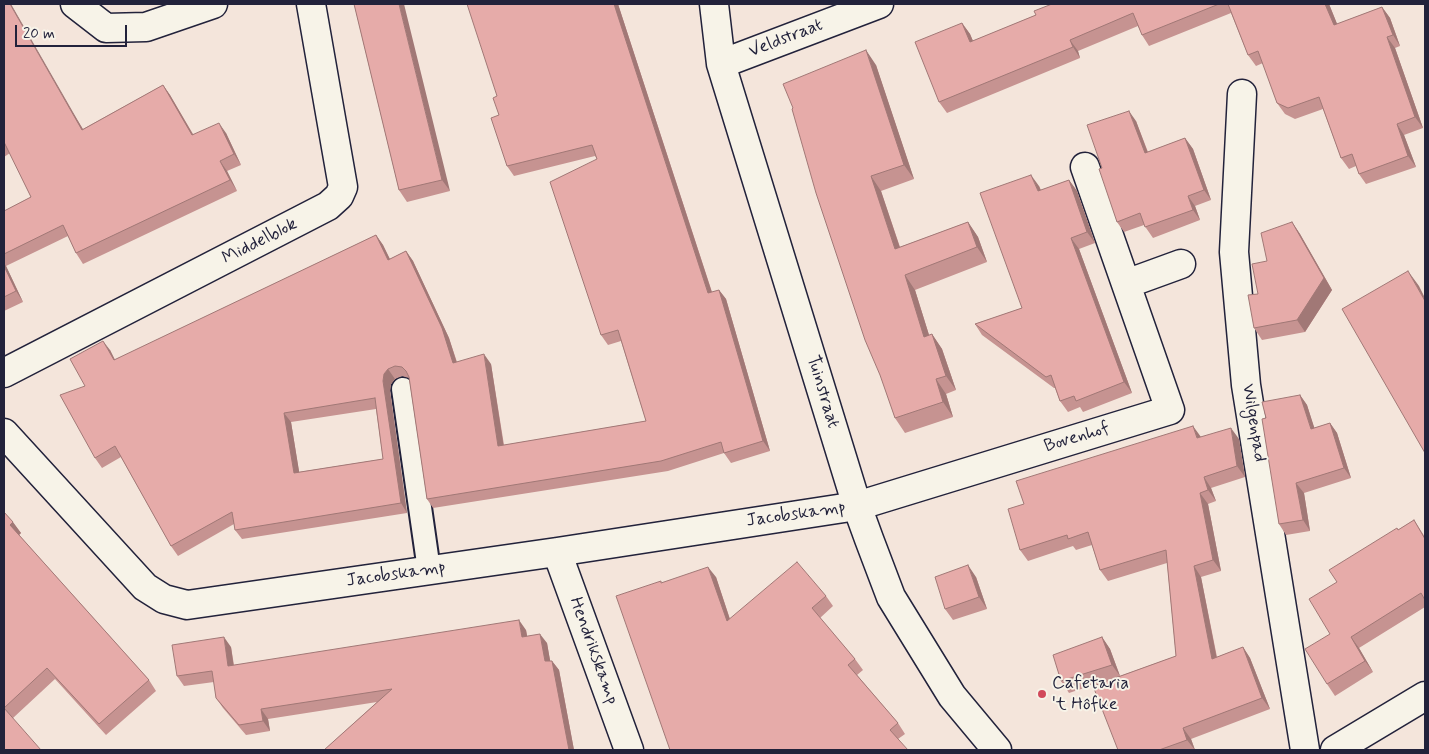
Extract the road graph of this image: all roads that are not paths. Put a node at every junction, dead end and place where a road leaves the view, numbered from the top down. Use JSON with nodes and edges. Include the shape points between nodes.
{"nodes":[{"id":1,"x":75,"y":4,"type":"edge"},
{"id":2,"x":213,"y":4,"type":"edge"},
{"id":3,"x":312,"y":4,"type":"edge"},
{"id":4,"x":714,"y":4,"type":"edge"},
{"id":5,"x":879,"y":4,"type":"edge"},
{"id":6,"x":721,"y":64,"type":"junction"},
{"id":7,"x":1242,"y":94,"type":"dead end"},
{"id":8,"x":1085,"y":167,"type":"dead end"},
{"id":9,"x":1181,"y":264,"type":"dead end"},
{"id":10,"x":1126,"y":284,"type":"junction"},
{"id":11,"x":4,"y":373,"type":"edge"},
{"id":12,"x":403,"y":389,"type":"dead end"},
{"id":13,"x":4,"y":433,"type":"edge"},
{"id":14,"x":857,"y":506,"type":"junction"},
{"id":15,"x":557,"y":552,"type":"junction"},
{"id":16,"x":429,"y":570,"type":"junction"},
{"id":17,"x":1425,"y":696,"type":"edge"},
{"id":18,"x":630,"y":750,"type":"edge"},
{"id":19,"x":997,"y":750,"type":"edge"},
{"id":20,"x":1305,"y":750,"type":"edge"},
{"id":21,"x":1335,"y":750,"type":"edge"}],
"edges":[{"from":1,"to":2,"type":"street","via":[[106,28],[146,26]]},
{"from":3,"to":11,"type":"street","name":"Middelblok","via":[[343,187],[339,196],[328,206]]},
{"from":4,"to":6,"type":"street","name":"Tuinstraat"},
{"from":5,"to":6,"type":"street","name":"Veldstraat"},
{"from":6,"to":14,"type":"street","name":"Tuinstraat"},
{"from":7,"to":20,"type":"street","name":"Wilgenpad","via":[[1234,252],[1246,385]]},
{"from":8,"to":10,"type":"street","name":"Bovenhof"},
{"from":9,"to":10,"type":"street"},
{"from":10,"to":14,"type":"street","name":"Bovenhof","via":[[1170,410]]},
{"from":12,"to":16,"type":"lane"},
{"from":13,"to":16,"type":"street","name":"Jacobskamp","via":[[145,587],[164,599],[187,605]]},
{"from":14,"to":15,"type":"street","name":"Jacobskamp"},
{"from":14,"to":19,"type":"street","name":"Tuinstraat","via":[[891,597],[952,696]]},
{"from":15,"to":16,"type":"street","name":"Jacobskamp"},
{"from":15,"to":18,"type":"street","name":"Hendrikskamp"},
{"from":17,"to":21,"type":"street"}]}
